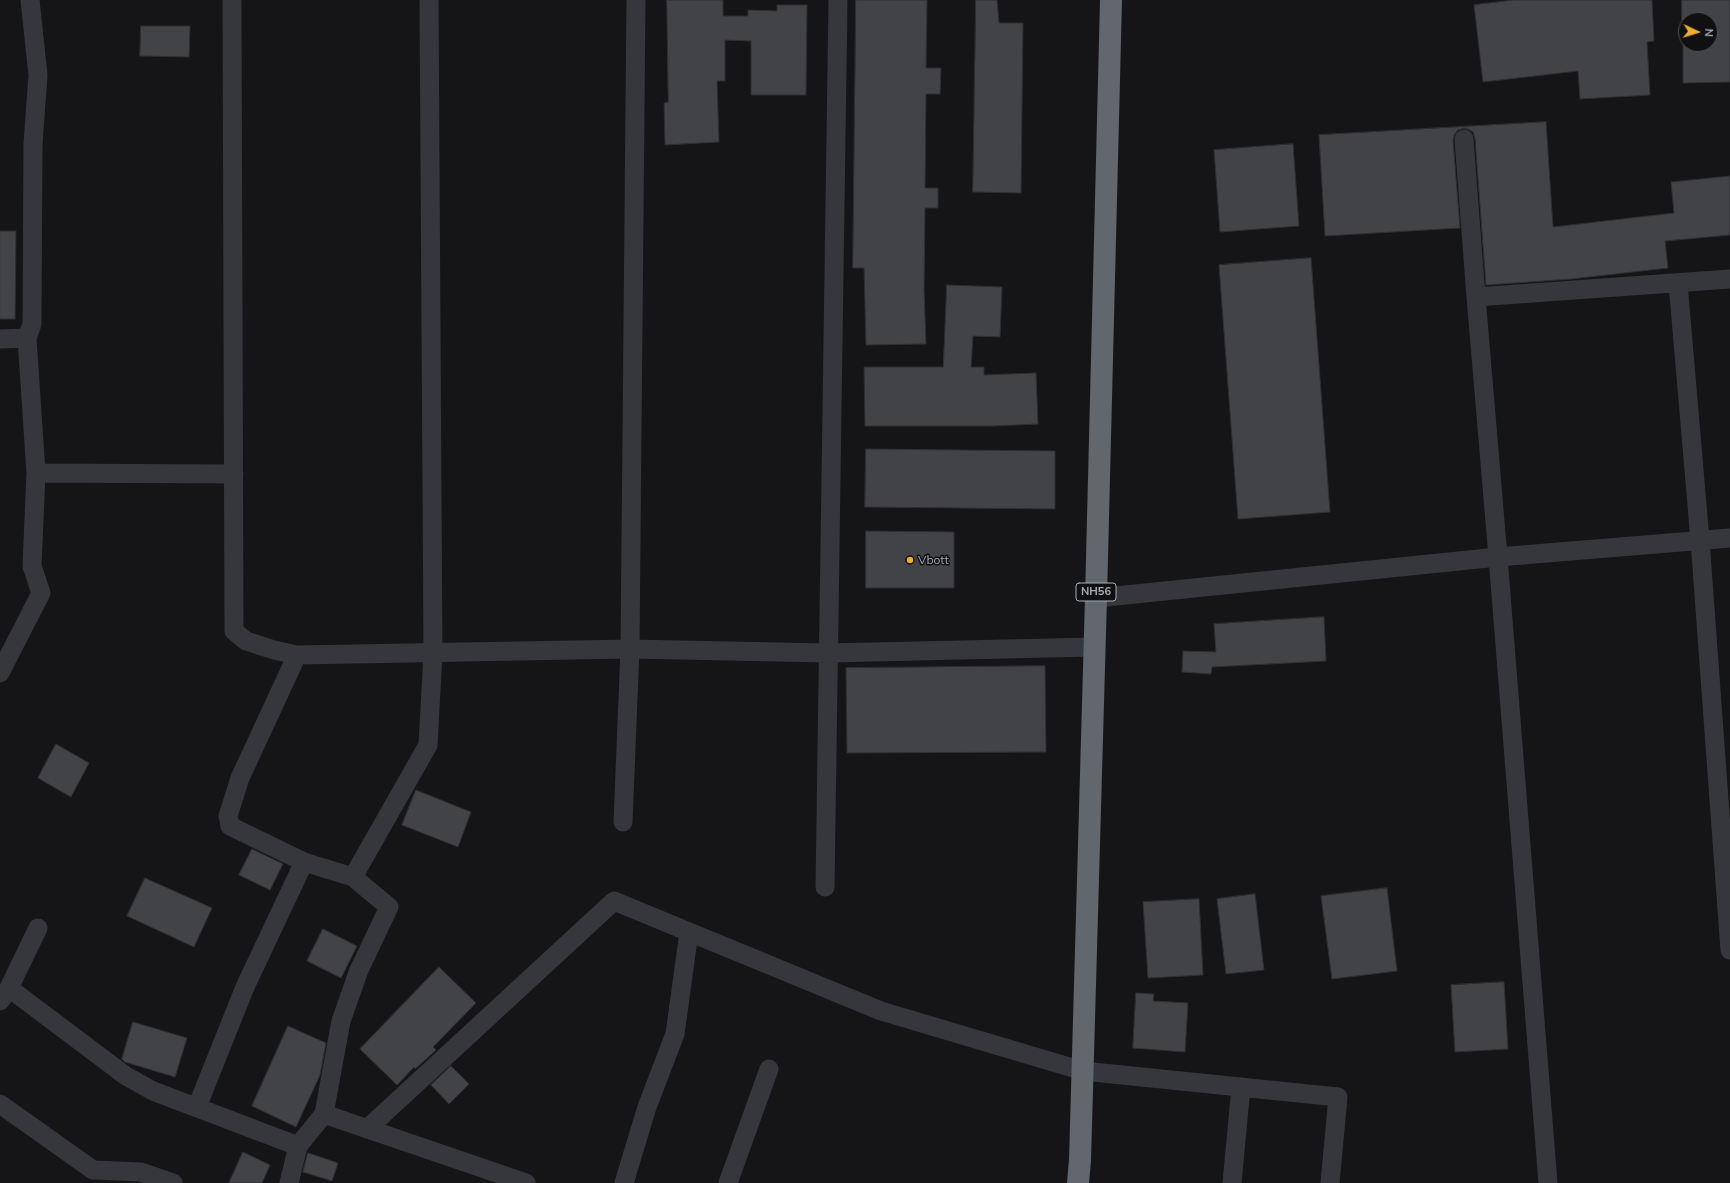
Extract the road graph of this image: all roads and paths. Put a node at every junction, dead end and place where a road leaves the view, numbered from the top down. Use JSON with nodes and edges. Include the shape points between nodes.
{"nodes":[{"id":1,"x":30,"y":0,"type":"edge"},
{"id":2,"x":232,"y":0,"type":"edge"},
{"id":3,"x":429,"y":0,"type":"edge"},
{"id":4,"x":636,"y":0,"type":"edge"},
{"id":5,"x":838,"y":0,"type":"edge"},
{"id":6,"x":1111,"y":0,"type":"edge"},
{"id":7,"x":1464,"y":139,"type":"dead end"},
{"id":8,"x":1730,"y":279,"type":"edge"},
{"id":9,"x":1678,"y":283,"type":"junction"},
{"id":10,"x":1476,"y":297,"type":"junction"},
{"id":11,"x":0,"y":338,"type":"edge"},
{"id":12,"x":27,"y":338,"type":"junction"},
{"id":13,"x":36,"y":473,"type":"junction"},
{"id":14,"x":234,"y":474,"type":"junction"},
{"id":15,"x":1730,"y":538,"type":"edge"},
{"id":16,"x":1700,"y":540,"type":"junction"},
{"id":17,"x":1498,"y":557,"type":"junction"},
{"id":18,"x":1096,"y":598,"type":"junction"},
{"id":19,"x":1094,"y":647,"type":"junction"},
{"id":20,"x":630,"y":649,"type":"junction"},
{"id":21,"x":433,"y":653,"type":"junction"},
{"id":22,"x":828,"y":654,"type":"junction"},
{"id":23,"x":297,"y":655,"type":"junction"},
{"id":24,"x":0,"y":673,"type":"edge"},
{"id":25,"x":1725,"y":811,"type":"edge"},
{"id":26,"x":623,"y":822,"type":"dead end"},
{"id":27,"x":304,"y":862,"type":"junction"},
{"id":28,"x":353,"y":877,"type":"junction"},
{"id":29,"x":825,"y":887,"type":"dead end"},
{"id":30,"x":38,"y":928,"type":"dead end"},
{"id":31,"x":689,"y":932,"type":"junction"},
{"id":32,"x":1730,"y":950,"type":"edge"},
{"id":33,"x":5,"y":995,"type":"edge"},
{"id":34,"x":769,"y":1069,"type":"dead end"},
{"id":35,"x":1083,"y":1071,"type":"junction"},
{"id":36,"x":1241,"y":1087,"type":"junction"},
{"id":37,"x":0,"y":1104,"type":"edge"},
{"id":38,"x":197,"y":1108,"type":"junction"},
{"id":39,"x":324,"y":1114,"type":"junction"},
{"id":40,"x":367,"y":1129,"type":"junction"},
{"id":41,"x":298,"y":1146,"type":"junction"},
{"id":42,"x":173,"y":1183,"type":"edge"},
{"id":43,"x":289,"y":1183,"type":"edge"},
{"id":44,"x":526,"y":1183,"type":"edge"},
{"id":45,"x":624,"y":1183,"type":"edge"},
{"id":46,"x":728,"y":1183,"type":"edge"},
{"id":47,"x":1078,"y":1183,"type":"edge"},
{"id":48,"x":1232,"y":1183,"type":"edge"},
{"id":49,"x":1330,"y":1183,"type":"edge"},
{"id":50,"x":1548,"y":1183,"type":"edge"}],
"edges":[{"from":1,"to":12,"type":"street","via":[[38,75],[34,144],[32,324]]},
{"from":2,"to":14,"type":"street"},
{"from":3,"to":21,"type":"street"},
{"from":4,"to":20,"type":"street"},
{"from":5,"to":22,"type":"street"},
{"from":6,"to":18,"type":"highway","number":"NH56"},
{"from":7,"to":10,"type":"street"},
{"from":8,"to":9,"type":"street"},
{"from":9,"to":10,"type":"street"},
{"from":9,"to":16,"type":"street"},
{"from":10,"to":17,"type":"street"},
{"from":11,"to":12,"type":"street"},
{"from":12,"to":13,"type":"street"},
{"from":13,"to":14,"type":"street"},
{"from":13,"to":24,"type":"street","via":[[32,566],[41,593]]},
{"from":14,"to":23,"type":"street","via":[[234,631],[246,640]]},
{"from":15,"to":16,"type":"street"},
{"from":16,"to":17,"type":"street"},
{"from":16,"to":25,"type":"street"},
{"from":17,"to":18,"type":"street"},
{"from":17,"to":50,"type":"street"},
{"from":18,"to":19,"type":"highway","number":"NH56"},
{"from":19,"to":22,"type":"street"},
{"from":19,"to":35,"type":"highway","number":"NH56"},
{"from":20,"to":21,"type":"street"},
{"from":20,"to":22,"type":"street"},
{"from":20,"to":26,"type":"street"},
{"from":21,"to":23,"type":"street"},
{"from":21,"to":28,"type":"street","via":[[428,745]]},
{"from":22,"to":29,"type":"street"},
{"from":23,"to":27,"type":"street","via":[[240,778],[228,816],[230,826]]},
{"from":25,"to":32,"type":"street"},
{"from":27,"to":28,"type":"street"},
{"from":27,"to":38,"type":"street","via":[[245,988]]},
{"from":28,"to":39,"type":"street","via":[[389,907],[359,970],[341,1021]]},
{"from":30,"to":33,"type":"street"},
{"from":31,"to":35,"type":"street","via":[[881,1011]]},
{"from":31,"to":40,"type":"street","via":[[614,901]]},
{"from":31,"to":45,"type":"street","via":[[675,1034],[647,1107]]},
{"from":33,"to":38,"type":"street","via":[[126,1076],[153,1091]]},
{"from":34,"to":46,"type":"street"},
{"from":35,"to":36,"type":"street"},
{"from":35,"to":47,"type":"highway","number":"NH56"},
{"from":36,"to":48,"type":"street"},
{"from":36,"to":49,"type":"street","via":[[1338,1097]]},
{"from":37,"to":42,"type":"street","via":[[93,1170],[140,1172]]},
{"from":38,"to":41,"type":"street"},
{"from":39,"to":40,"type":"street"},
{"from":39,"to":41,"type":"street"},
{"from":40,"to":44,"type":"street"},
{"from":41,"to":43,"type":"street"}]}
